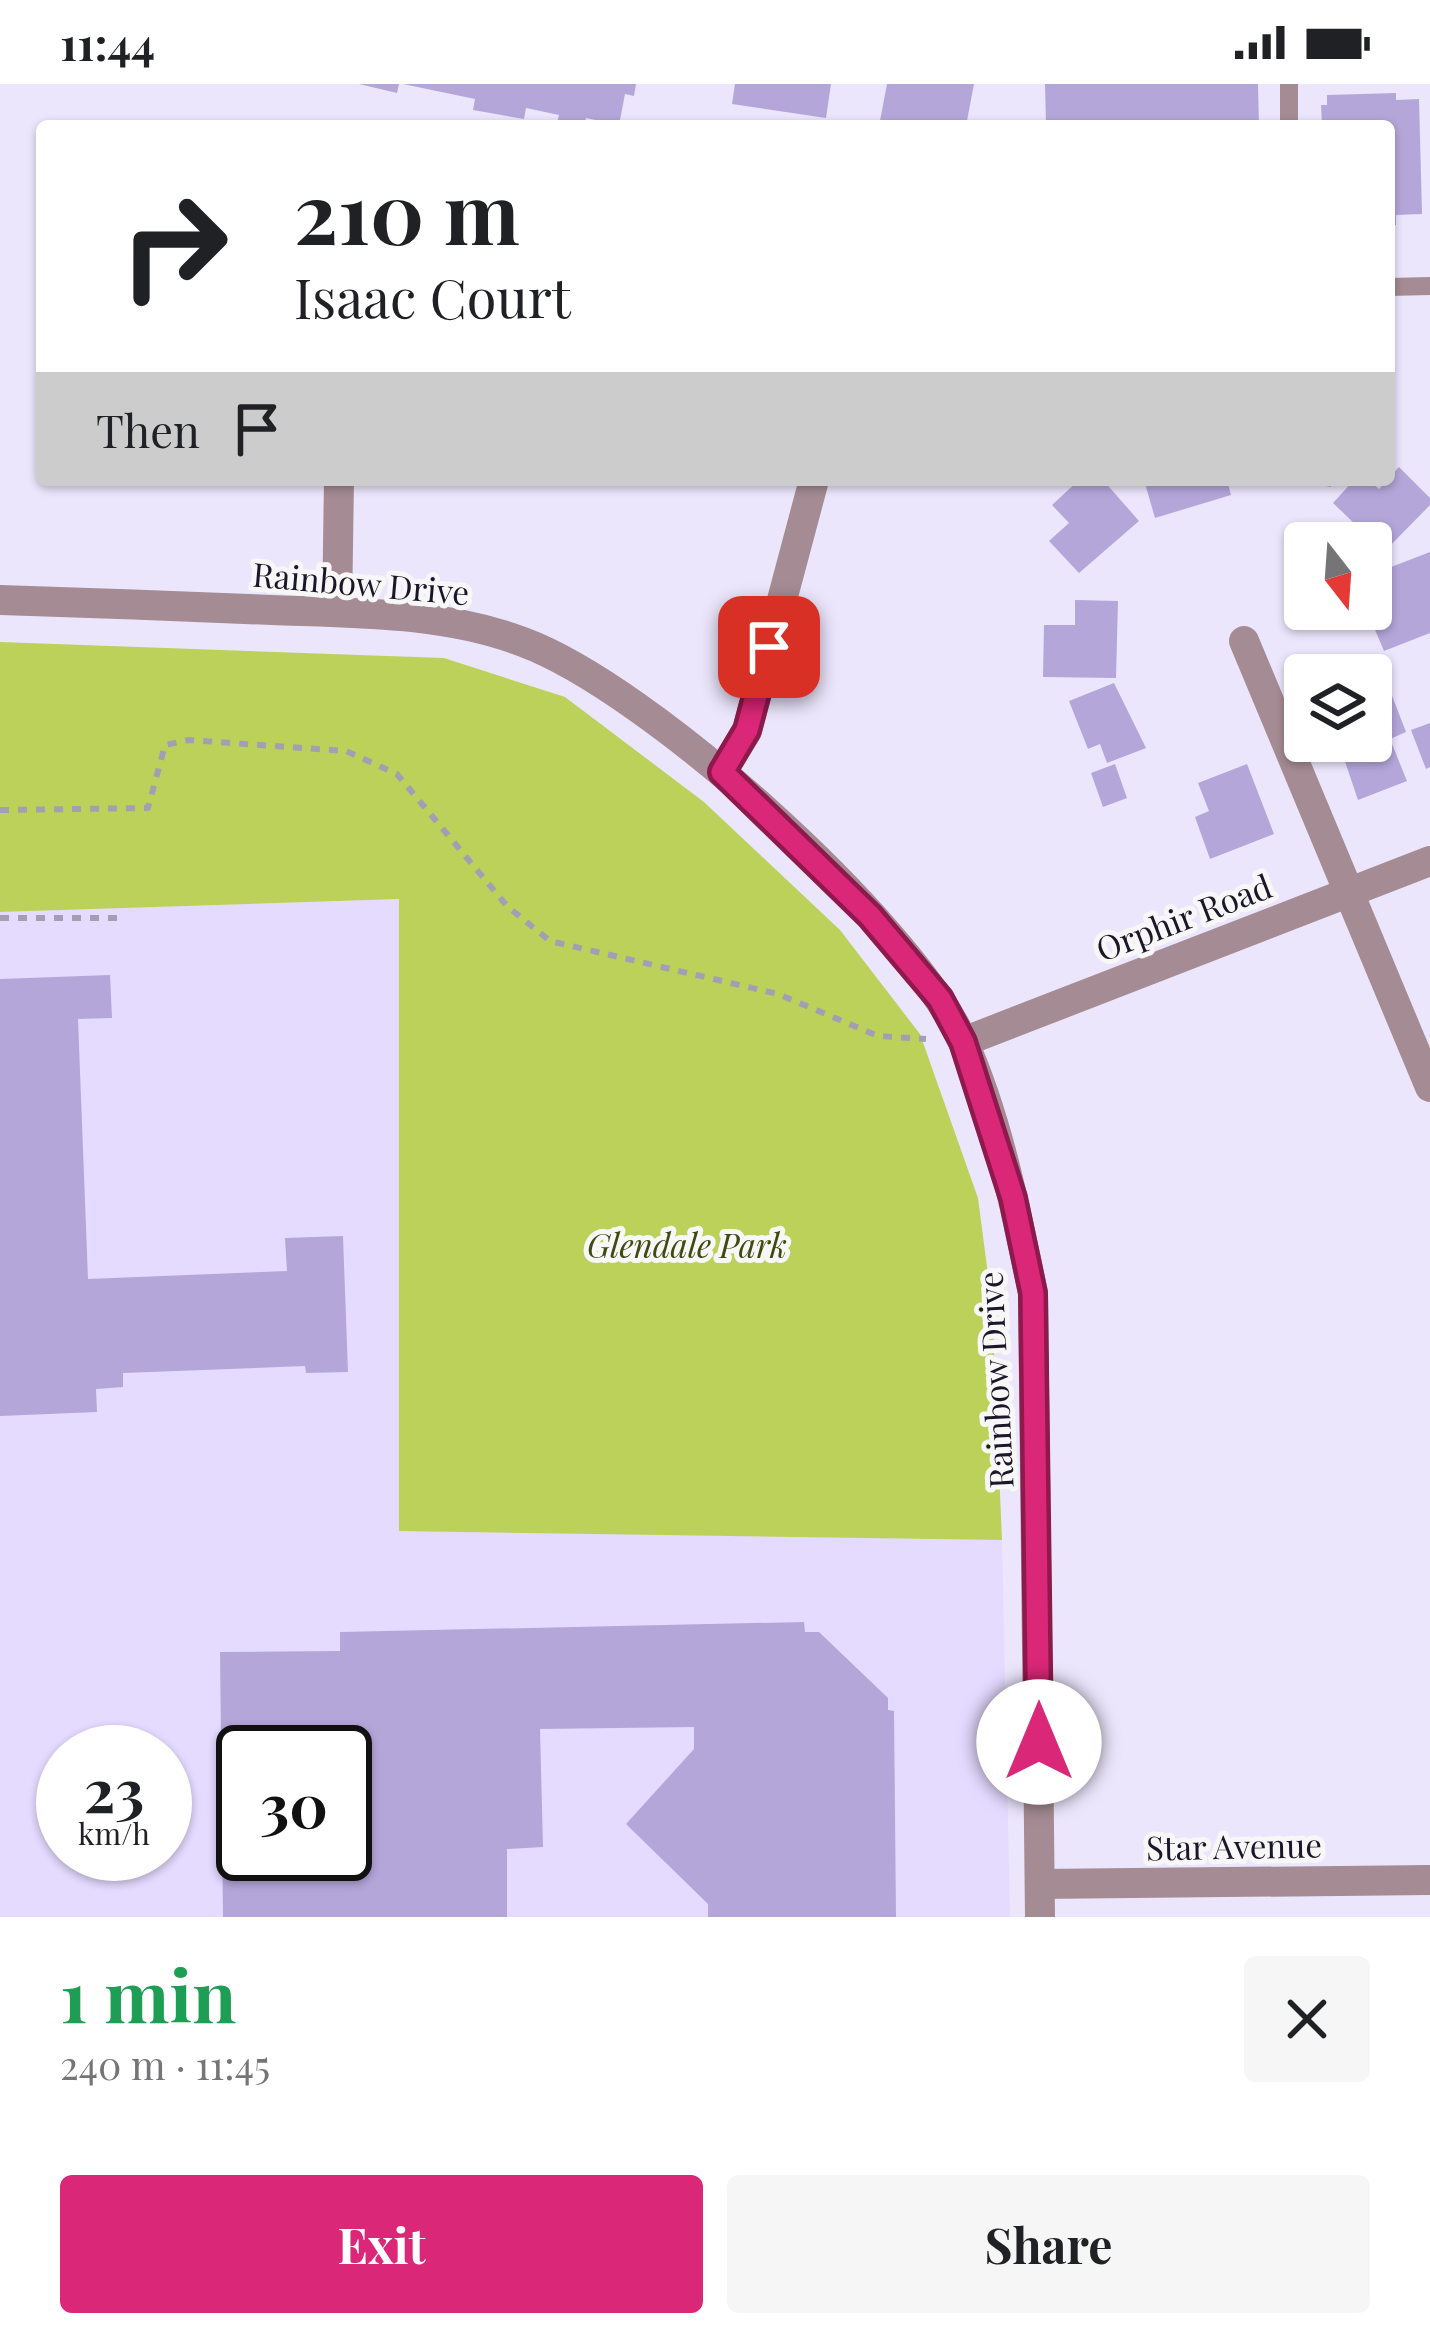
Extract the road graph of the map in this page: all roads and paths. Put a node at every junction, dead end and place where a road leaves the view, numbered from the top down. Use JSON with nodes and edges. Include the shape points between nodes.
{"nodes":[{"id":1,"x":1289,"y":84,"type":"edge"},
{"id":2,"x":1289,"y":120,"type":"edge"},
{"id":3,"x":1430,"y":286,"type":"edge"},
{"id":4,"x":1395,"y":287,"type":"edge"},
{"id":5,"x":338,"y":486,"type":"edge"},
{"id":6,"x":812,"y":486,"type":"edge"},
{"id":7,"x":0,"y":600,"type":"edge"},
{"id":8,"x":337,"y":612,"type":"junction"},
{"id":9,"x":1244,"y":641,"type":"dead end"},
{"id":10,"x":722,"y":772,"type":"junction"},
{"id":11,"x":0,"y":810,"type":"edge"},
{"id":12,"x":1430,"y":861,"type":"edge"},
{"id":13,"x":1351,"y":892,"type":"junction"},
{"id":14,"x":0,"y":918,"type":"edge"},
{"id":15,"x":119,"y":918,"type":"dead end"},
{"id":16,"x":963,"y":1042,"type":"junction"},
{"id":17,"x":1430,"y":1087,"type":"edge"},
{"id":18,"x":1430,"y":1880,"type":"edge"},
{"id":19,"x":1040,"y":1884,"type":"junction"},
{"id":20,"x":1040,"y":1917,"type":"edge"}],
"edges":[{"from":1,"to":2,"type":"lane"},
{"from":3,"to":4,"type":"lane"},
{"from":5,"to":8,"type":"street"},
{"from":6,"to":10,"type":"street","via":[[747,730]]},
{"from":7,"to":8,"type":"street","name":"Rainbow Drive"},
{"from":8,"to":10,"type":"street","name":"Rainbow Drive","via":[[437,620],[524,642],[593,679]]},
{"from":9,"to":13,"type":"street"},
{"from":10,"to":16,"type":"street","name":"Rainbow Drive","via":[[870,916],[940,999]]},
{"from":11,"to":16,"type":"path","via":[[148,808],[165,745],[189,740],[346,751],[397,774],[507,906],[550,941],[778,994],[878,1036]]},
{"from":12,"to":13,"type":"street","name":"Orphir Road"},
{"from":13,"to":16,"type":"street","name":"Orphir Road"},
{"from":13,"to":17,"type":"street"},
{"from":14,"to":15,"type":"path"},
{"from":16,"to":19,"type":"street","name":"Rainbow Drive","via":[[1013,1198],[1033,1293]]},
{"from":18,"to":19,"type":"street","name":"Star Avenue"},
{"from":19,"to":20,"type":"street","name":"Rainbow Drive"}]}
